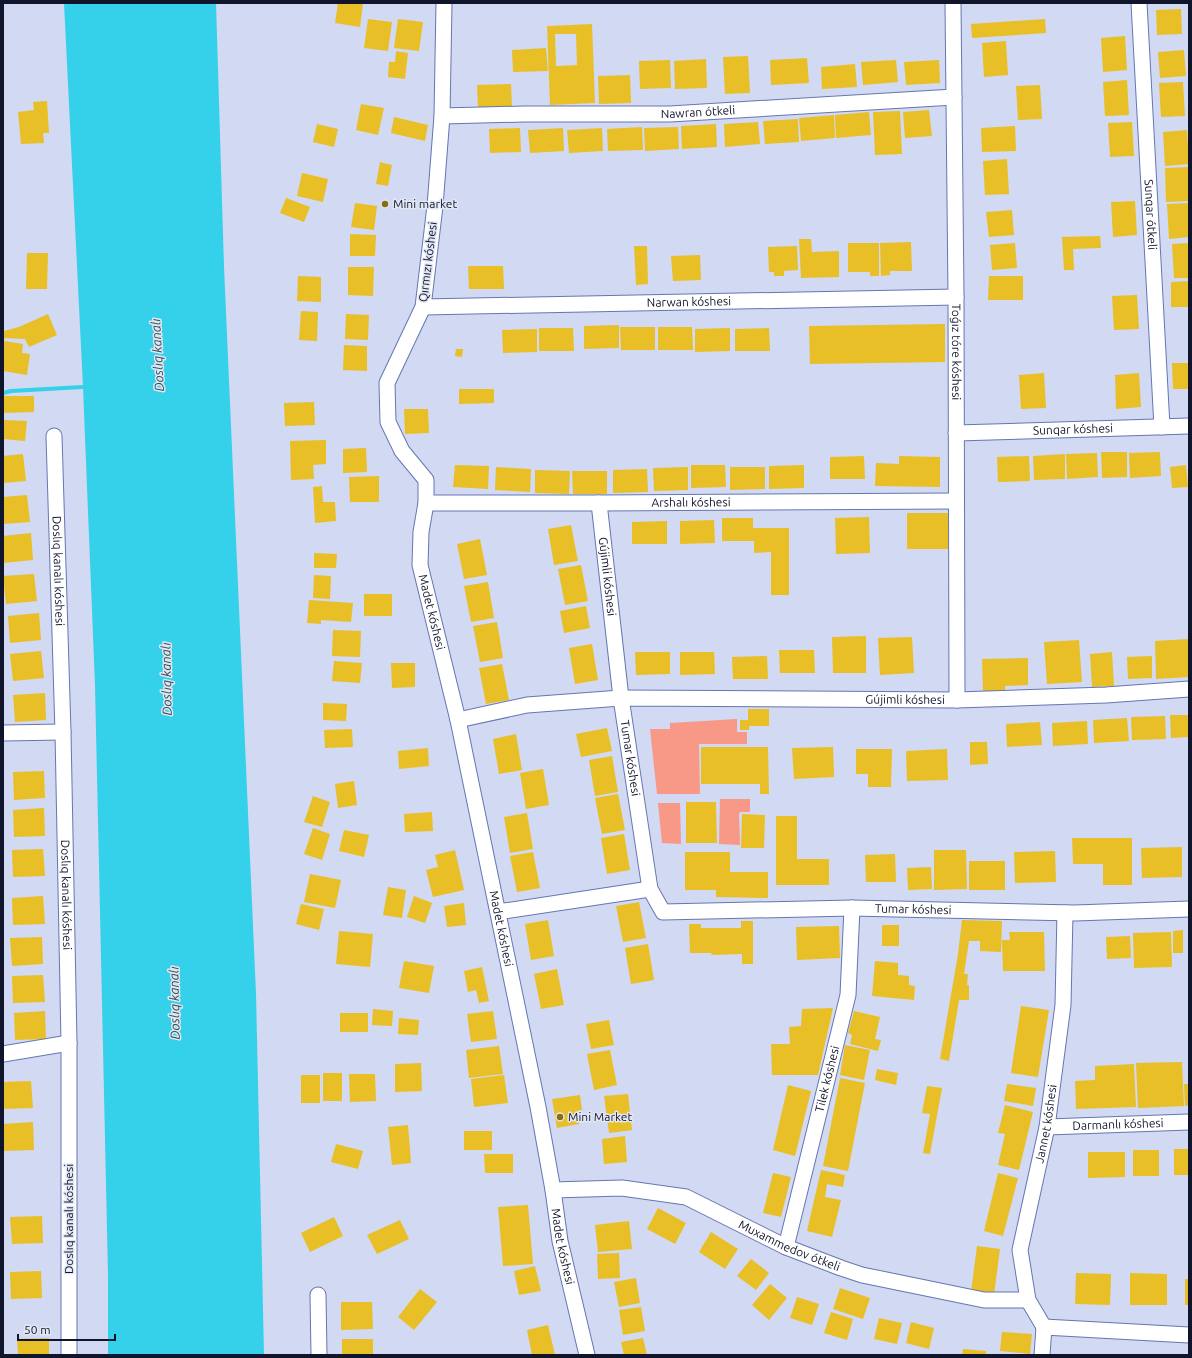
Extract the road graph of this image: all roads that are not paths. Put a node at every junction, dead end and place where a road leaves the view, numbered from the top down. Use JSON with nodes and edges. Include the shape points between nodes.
{"nodes":[{"id":1,"x":444,"y":3,"type":"edge"},
{"id":2,"x":953,"y":3,"type":"edge"},
{"id":3,"x":1139,"y":3,"type":"edge"},
{"id":4,"x":954,"y":97,"type":"junction"},
{"id":5,"x":442,"y":116,"type":"junction"},
{"id":6,"x":956,"y":297,"type":"junction"},
{"id":7,"x":422,"y":307,"type":"junction"},
{"id":8,"x":1189,"y":426,"type":"edge"},
{"id":9,"x":1162,"y":427,"type":"junction"},
{"id":10,"x":956,"y":433,"type":"junction"},
{"id":11,"x":54,"y":436,"type":"dead end"},
{"id":12,"x":956,"y":501,"type":"junction"},
{"id":13,"x":426,"y":503,"type":"junction"},
{"id":14,"x":599,"y":503,"type":"junction"},
{"id":15,"x":1189,"y":689,"type":"edge"},
{"id":16,"x":621,"y":698,"type":"junction"},
{"id":17,"x":957,"y":700,"type":"junction"},
{"id":18,"x":458,"y":720,"type":"junction"},
{"id":19,"x":63,"y":732,"type":"junction"},
{"id":20,"x":3,"y":733,"type":"edge"},
{"id":21,"x":650,"y":889,"type":"junction"},
{"id":22,"x":852,"y":908,"type":"junction"},
{"id":23,"x":1189,"y":909,"type":"edge"},
{"id":24,"x":498,"y":912,"type":"junction"},
{"id":25,"x":1064,"y":913,"type":"junction"},
{"id":26,"x":69,"y":1043,"type":"junction"},
{"id":27,"x":3,"y":1054,"type":"edge"},
{"id":28,"x":1189,"y":1122,"type":"edge"},
{"id":29,"x":1047,"y":1127,"type":"junction"},
{"id":30,"x":553,"y":1190,"type":"junction"},
{"id":31,"x":786,"y":1247,"type":"junction"},
{"id":32,"x":318,"y":1295,"type":"dead end"},
{"id":33,"x":1028,"y":1300,"type":"junction"},
{"id":34,"x":1044,"y":1327,"type":"junction"},
{"id":35,"x":1189,"y":1335,"type":"edge"},
{"id":36,"x":69,"y":1355,"type":"edge"},
{"id":37,"x":319,"y":1355,"type":"edge"},
{"id":38,"x":587,"y":1355,"type":"edge"},
{"id":39,"x":1042,"y":1355,"type":"edge"}],
"edges":[{"from":1,"to":5,"type":"street","name":"Qırmızı kóshesi"},
{"from":2,"to":4,"type":"street","name":"Toǵız tóre kóshesi"},
{"from":3,"to":9,"type":"street","name":"Sunqar ótkeli"},
{"from":4,"to":5,"type":"street","name":"Nawran ótkeli","via":[[670,114]]},
{"from":4,"to":6,"type":"street","name":"Toǵız tóre kóshesi"},
{"from":5,"to":7,"type":"street","name":"Qırmızı kóshesi"},
{"from":6,"to":7,"type":"street","name":"Narwan kóshesi"},
{"from":6,"to":10,"type":"street","name":"Toǵız tóre kóshesi"},
{"from":7,"to":13,"type":"street","name":"Qırmızı kóshesi","via":[[387,383],[388,422],[402,451],[426,480]]},
{"from":8,"to":9,"type":"street","name":"Sunqar kóshesi"},
{"from":9,"to":10,"type":"street","name":"Sunqar kóshesi"},
{"from":10,"to":12,"type":"street","name":"Toǵız tóre kóshesi"},
{"from":11,"to":19,"type":"street","name":"Doslıq kanalı kóshesi"},
{"from":12,"to":14,"type":"street","name":"Arshalı kóshesi"},
{"from":12,"to":17,"type":"street","name":"Toǵız tóre kóshesi"},
{"from":13,"to":14,"type":"street","name":"Arshalı kóshesi"},
{"from":13,"to":18,"type":"street","name":"Madet kóshesi","via":[[421,532],[420,565]]},
{"from":14,"to":16,"type":"street","name":"Gújimli kóshesi"},
{"from":15,"to":17,"type":"street","name":"Gújimli kóshesi","via":[[1106,696]]},
{"from":16,"to":17,"type":"street","name":"Gújimli kóshesi"},
{"from":16,"to":18,"type":"street","name":"Gújimli kóshesi","via":[[527,705]]},
{"from":16,"to":21,"type":"street","name":"Tumar kóshesi"},
{"from":18,"to":24,"type":"street","name":"Madet kóshesi"},
{"from":19,"to":20,"type":"street"},
{"from":19,"to":26,"type":"street","name":"Doslıq kanalı kóshesi"},
{"from":21,"to":22,"type":"street","name":"Tumar kóshesi","via":[[663,912]]},
{"from":21,"to":24,"type":"street"},
{"from":22,"to":25,"type":"street","name":"Tumar kóshesi"},
{"from":22,"to":31,"type":"street","name":"Tilek kóshesi","via":[[848,995]]},
{"from":23,"to":25,"type":"street","name":"Tumar kóshesi"},
{"from":24,"to":30,"type":"street","name":"Madet kóshesi"},
{"from":25,"to":29,"type":"street","name":"Jannet kóshesi","via":[[1063,1005]]},
{"from":26,"to":27,"type":"street"},
{"from":26,"to":36,"type":"street","name":"Doslıq kanalı kóshesi"},
{"from":28,"to":29,"type":"street","name":"Darmanlı kóshesi"},
{"from":29,"to":33,"type":"street","name":"Jannet kóshesi","via":[[1020,1250]]},
{"from":30,"to":31,"type":"street","name":"Muxammedov ótkeli","via":[[622,1188],[686,1197]]},
{"from":30,"to":38,"type":"street","name":"Madet kóshesi","via":[[560,1241]]},
{"from":31,"to":33,"type":"street","name":"Muxammedov ótkeli","via":[[862,1275],[984,1300]]},
{"from":32,"to":37,"type":"street"},
{"from":33,"to":34,"type":"street","name":"Jannet kóshesi"},
{"from":34,"to":35,"type":"street"},
{"from":34,"to":39,"type":"street"}]}
